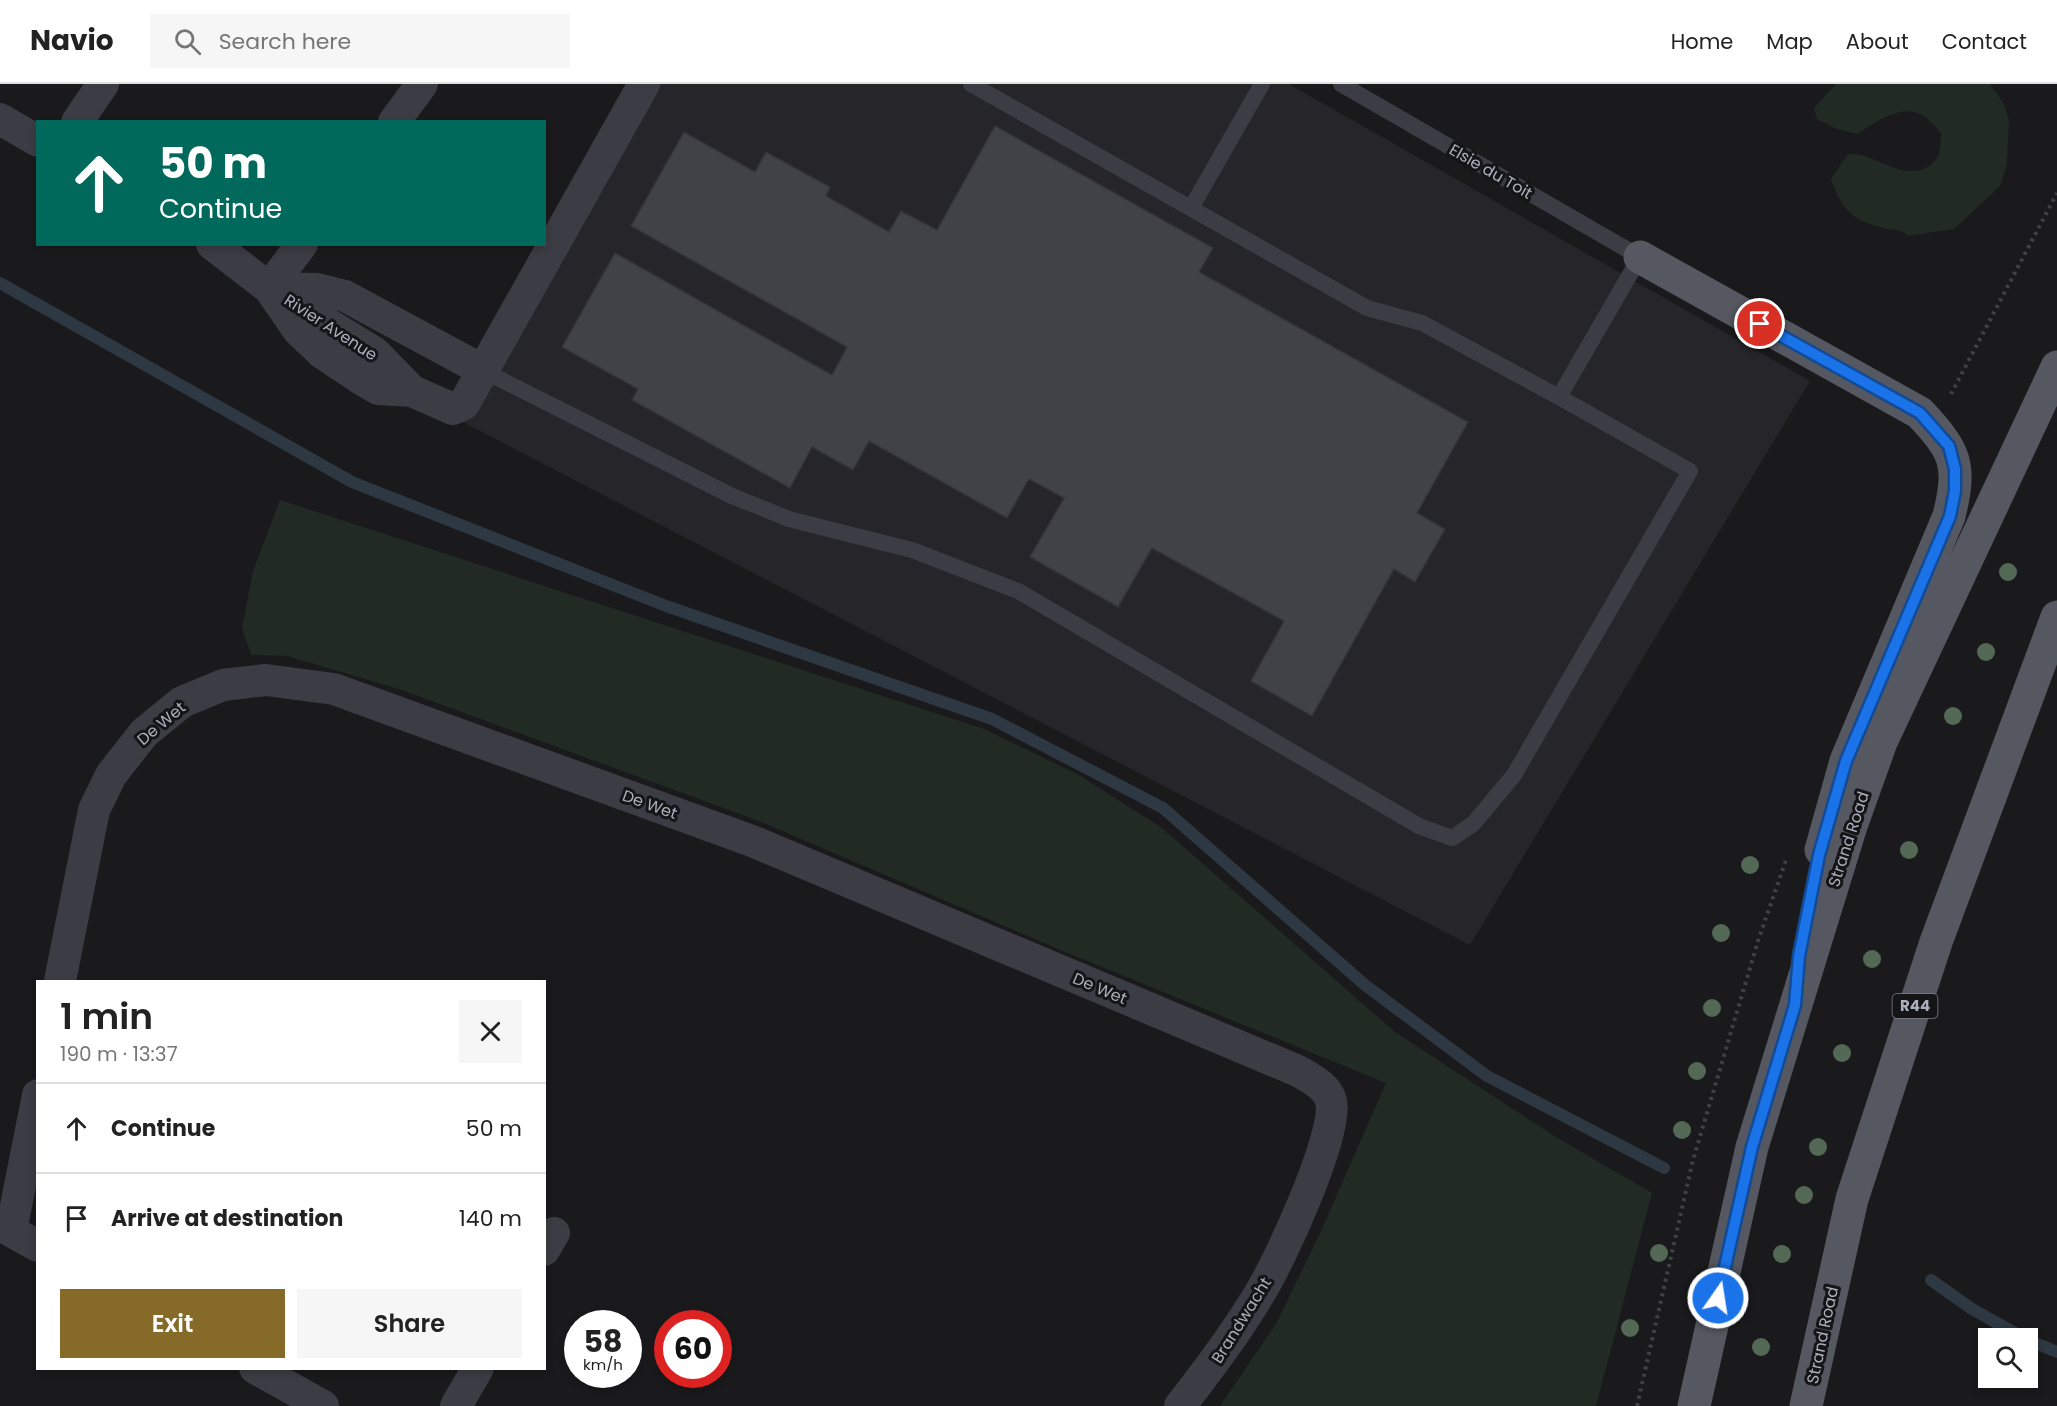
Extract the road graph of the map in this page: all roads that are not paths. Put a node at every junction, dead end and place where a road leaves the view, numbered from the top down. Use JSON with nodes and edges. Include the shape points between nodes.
{"nodes":[{"id":1,"x":103,"y":84,"type":"edge"},
{"id":2,"x":422,"y":84,"type":"edge"},
{"id":3,"x":644,"y":84,"type":"edge"},
{"id":4,"x":971,"y":84,"type":"edge"},
{"id":5,"x":1262,"y":84,"type":"edge"},
{"id":6,"x":1341,"y":84,"type":"edge"},
{"id":7,"x":0,"y":119,"type":"edge"},
{"id":8,"x":78,"y":120,"type":"edge"},
{"id":9,"x":395,"y":120,"type":"edge"},
{"id":10,"x":36,"y":140,"type":"edge"},
{"id":11,"x":1191,"y":208,"type":"junction"},
{"id":12,"x":215,"y":246,"type":"edge"},
{"id":13,"x":300,"y":246,"type":"edge"},
{"id":14,"x":1640,"y":257,"type":"junction"},
{"id":15,"x":269,"y":288,"type":"junction"},
{"id":16,"x":2057,"y":367,"type":"edge"},
{"id":17,"x":484,"y":371,"type":"junction"},
{"id":18,"x":1559,"y":397,"type":"junction"},
{"id":19,"x":2057,"y":617,"type":"edge"},
{"id":20,"x":60,"y":980,"type":"edge"},
{"id":21,"x":1795,"y":1005,"type":"junction"},
{"id":22,"x":36,"y":1103,"type":"edge"},
{"id":23,"x":1321,"y":1161,"type":"joint"},
{"id":24,"x":5,"y":1228,"type":"edge"},
{"id":25,"x":36,"y":1245,"type":"edge"},
{"id":26,"x":259,"y":1370,"type":"edge"},
{"id":27,"x":477,"y":1370,"type":"edge"},
{"id":28,"x":322,"y":1406,"type":"edge"},
{"id":29,"x":456,"y":1406,"type":"edge"},
{"id":30,"x":1180,"y":1406,"type":"edge"},
{"id":31,"x":1694,"y":1406,"type":"edge"},
{"id":32,"x":1806,"y":1406,"type":"edge"}],
"edges":[{"from":1,"to":8,"type":"street"},
{"from":2,"to":9,"type":"street"},
{"from":3,"to":17,"type":"street"},
{"from":4,"to":11,"type":"lane"},
{"from":5,"to":11,"type":"lane"},
{"from":6,"to":14,"type":"lane","name":"Elsie du Toit"},
{"from":7,"to":10,"type":"street"},
{"from":11,"to":18,"type":"lane","via":[[1367,308],[1422,323]]},
{"from":12,"to":15,"type":"street","name":"Rivier Avenue"},
{"from":13,"to":15,"type":"street"},
{"from":14,"to":18,"type":"lane"},
{"from":14,"to":21,"type":"main road","via":[[1920,413],[1949,446],[1955,469],[1950,516],[1846,761],[1819,855],[1799,956]]},
{"from":15,"to":17,"type":"street","name":"Rivier Avenue","via":[[317,289],[345,296]]},
{"from":15,"to":17,"type":"street","name":"Rivier Avenue","via":[[298,330],[322,353],[378,389],[412,391],[453,409],[464,404]]},
{"from":16,"to":21,"type":"main road","name":"Strand Road","via":[[1881,742]]},
{"from":17,"to":18,"type":"lane","via":[[732,496],[789,519],[912,550],[1018,591],[1419,826],[1452,838],[1473,824],[1514,775],[1690,471]]},
{"from":19,"to":32,"type":"main road","name":"Strand Road","number":"R44","via":[[1936,942],[1852,1199]]},
{"from":20,"to":23,"type":"street","name":"De Wet","via":[[94,810],[111,775],[144,733],[182,702],[223,685],[266,680],[334,689],[752,841],[1298,1071],[1319,1083],[1331,1099],[1332,1124]]},
{"from":21,"to":31,"type":"main road","name":"Strand Road","via":[[1752,1147]]},
{"from":22,"to":24,"type":"street"},
{"from":23,"to":30,"type":"street","name":"Brandwacht","via":[[1263,1289],[1220,1356]]},
{"from":24,"to":25,"type":"street"},
{"from":26,"to":28,"type":"street"},
{"from":27,"to":29,"type":"street"}]}
